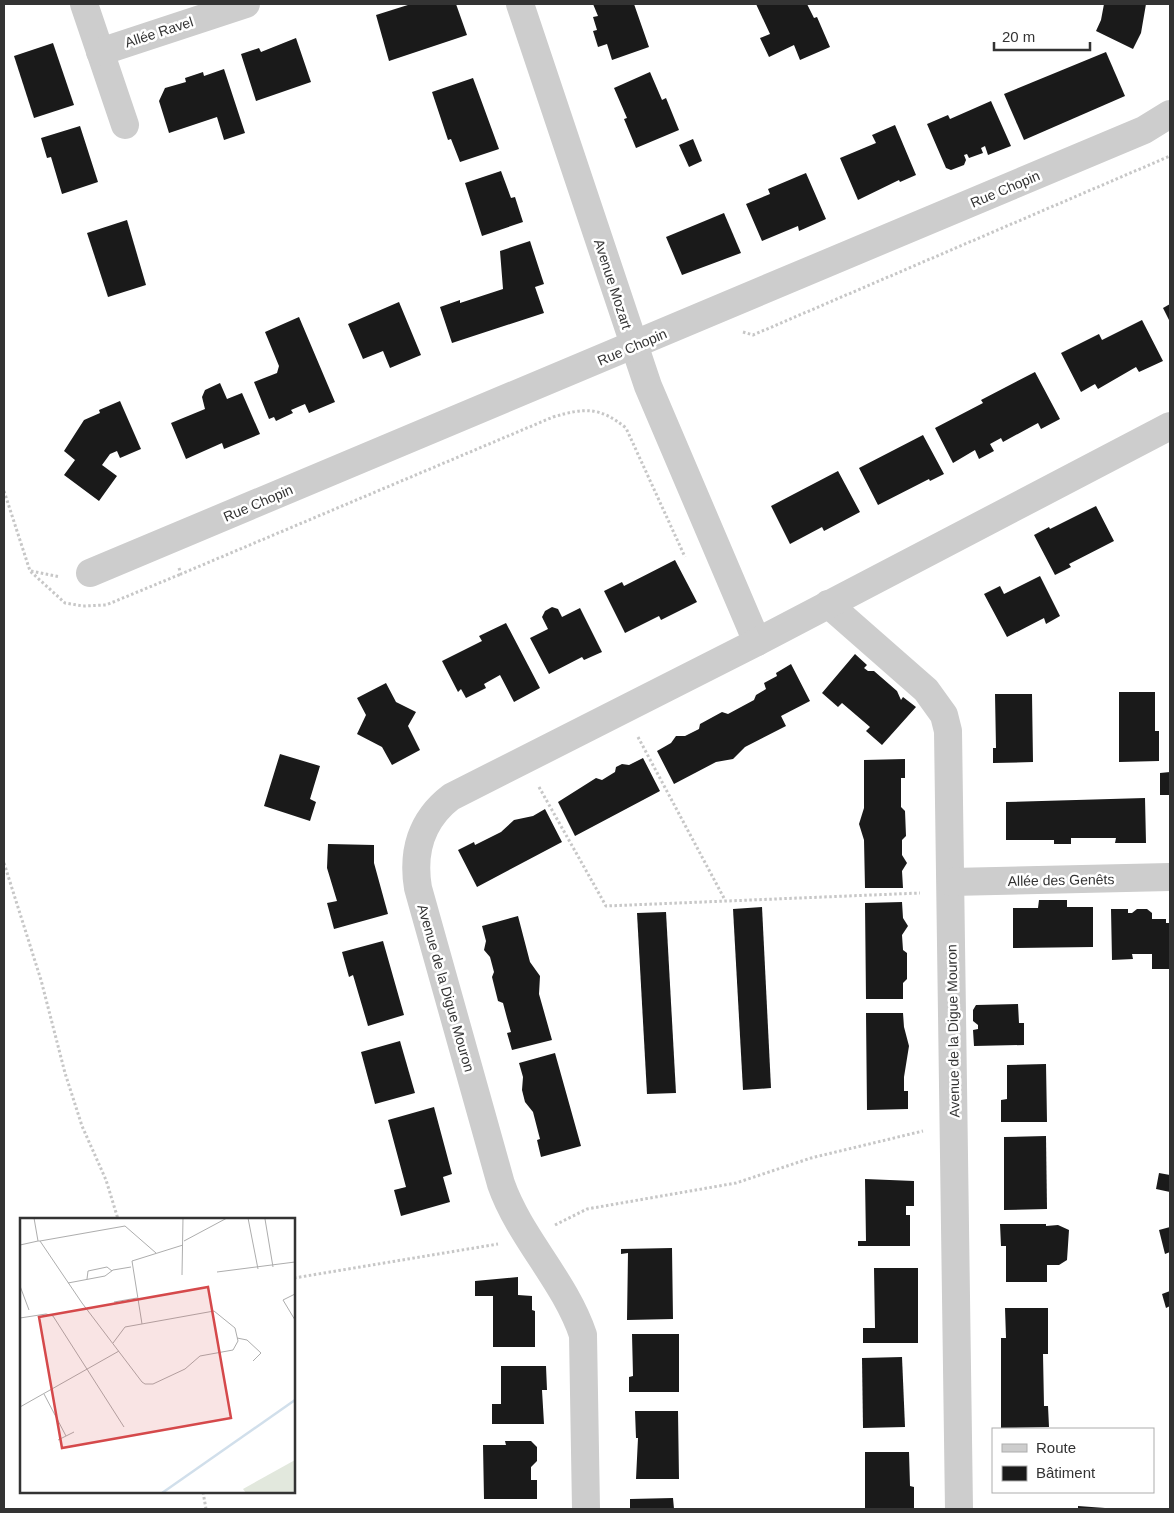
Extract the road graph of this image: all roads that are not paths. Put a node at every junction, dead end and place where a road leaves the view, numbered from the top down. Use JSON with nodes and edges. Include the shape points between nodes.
{"nodes":[{"id":1,"x":84,"y":4,"type":"edge"},
{"id":2,"x":246,"y":4,"type":"edge"},
{"id":3,"x":520,"y":4,"type":"edge"},
{"id":4,"x":100,"y":52,"type":"junction"},
{"id":5,"x":1170,"y":114,"type":"edge"},
{"id":6,"x":125,"y":125,"type":"dead end"},
{"id":7,"x":633,"y":346,"type":"junction"},
{"id":8,"x":1170,"y":426,"type":"edge"},
{"id":9,"x":90,"y":573,"type":"dead end"},
{"id":10,"x":828,"y":604,"type":"junction"},
{"id":11,"x":757,"y":642,"type":"junction"},
{"id":12,"x":1170,"y":877,"type":"edge"},
{"id":13,"x":951,"y":882,"type":"junction"},
{"id":14,"x":586,"y":1509,"type":"edge"},
{"id":15,"x":959,"y":1509,"type":"edge"}],
"edges":[{"from":1,"to":4,"type":"street"},
{"from":2,"to":4,"type":"street","name":"Allée Ravel"},
{"from":3,"to":7,"type":"street","name":"Avenue Mozart"},
{"from":4,"to":6,"type":"street"},
{"from":5,"to":7,"type":"street","name":"Rue Chopin","via":[[1144,130]]},
{"from":7,"to":9,"type":"street","name":"Rue Chopin"},
{"from":7,"to":11,"type":"street","name":"Avenue Mozart","via":[[667,434]]},
{"from":8,"to":10,"type":"street","name":"Avenue de la Digue Mouron"},
{"from":10,"to":11,"type":"street","name":"Avenue de la Digue Mouron"},
{"from":10,"to":13,"type":"street","name":"Avenue de la Digue Mouron","via":[[926,690],[944,715],[948,731]]},
{"from":11,"to":14,"type":"street","name":"Avenue de la Digue Mouron","via":[[451,797],[440,806],[423,830],[419,844],[415,872],[418,888],[502,1184],[512,1212],[574,1313],[583,1335]]},
{"from":12,"to":13,"type":"street","name":"Allée des Genêts"},
{"from":13,"to":15,"type":"street","name":"Avenue de la Digue Mouron"}]}
